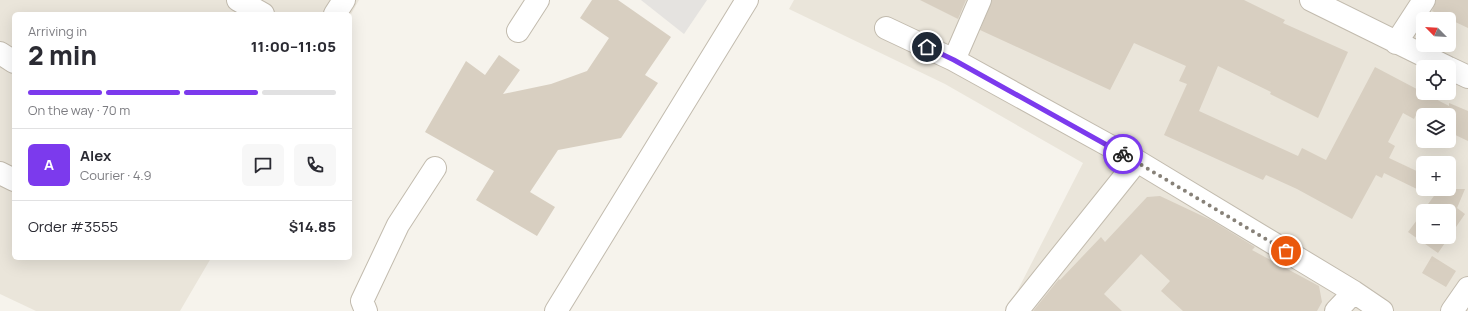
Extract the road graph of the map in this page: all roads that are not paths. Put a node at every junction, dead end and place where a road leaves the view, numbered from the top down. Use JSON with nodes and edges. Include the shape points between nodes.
{"nodes":[{"id":1,"x":238,"y":0,"type":"edge"},
{"id":2,"x":344,"y":0,"type":"edge"},
{"id":3,"x":538,"y":0,"type":"edge"},
{"id":4,"x":747,"y":0,"type":"edge"},
{"id":5,"x":980,"y":0,"type":"edge"},
{"id":6,"x":1311,"y":0,"type":"edge"},
{"id":7,"x":1424,"y":0,"type":"edge"},
{"id":8,"x":259,"y":12,"type":"edge"},
{"id":9,"x":336,"y":12,"type":"edge"},
{"id":10,"x":886,"y":28,"type":"dead end"},
{"id":11,"x":518,"y":31,"type":"dead end"},
{"id":12,"x":1396,"y":44,"type":"junction"},
{"id":13,"x":0,"y":53,"type":"edge"},
{"id":14,"x":954,"y":60,"type":"junction"},
{"id":15,"x":1431,"y":60,"type":"edge"},
{"id":16,"x":12,"y":61,"type":"edge"},
{"id":17,"x":1456,"y":72,"type":"edge"},
{"id":18,"x":1468,"y":77,"type":"edge"},
{"id":19,"x":1137,"y":162,"type":"junction"},
{"id":20,"x":436,"y":168,"type":"dead end"},
{"id":21,"x":0,"y":173,"type":"edge"},
{"id":22,"x":12,"y":179,"type":"edge"},
{"id":23,"x":1468,"y":288,"type":"edge"},
{"id":24,"x":1354,"y":292,"type":"junction"},
{"id":25,"x":366,"y":311,"type":"edge"},
{"id":26,"x":556,"y":311,"type":"edge"},
{"id":27,"x":1017,"y":311,"type":"edge"},
{"id":28,"x":1336,"y":311,"type":"edge"},
{"id":29,"x":1382,"y":311,"type":"edge"},
{"id":30,"x":1452,"y":311,"type":"edge"}],
"edges":[{"from":1,"to":8,"type":"street"},
{"from":2,"to":9,"type":"street"},
{"from":3,"to":11,"type":"street"},
{"from":4,"to":26,"type":"street"},
{"from":5,"to":14,"type":"street"},
{"from":6,"to":12,"type":"street"},
{"from":7,"to":12,"type":"street"},
{"from":10,"to":14,"type":"street"},
{"from":12,"to":15,"type":"street"},
{"from":13,"to":16,"type":"street"},
{"from":14,"to":19,"type":"street"},
{"from":17,"to":18,"type":"street"},
{"from":19,"to":24,"type":"street"},
{"from":19,"to":27,"type":"street"},
{"from":20,"to":25,"type":"street","via":[[398,225],[362,301]]},
{"from":21,"to":22,"type":"street"},
{"from":23,"to":30,"type":"street"},
{"from":24,"to":28,"type":"street"},
{"from":24,"to":29,"type":"street"}]}
